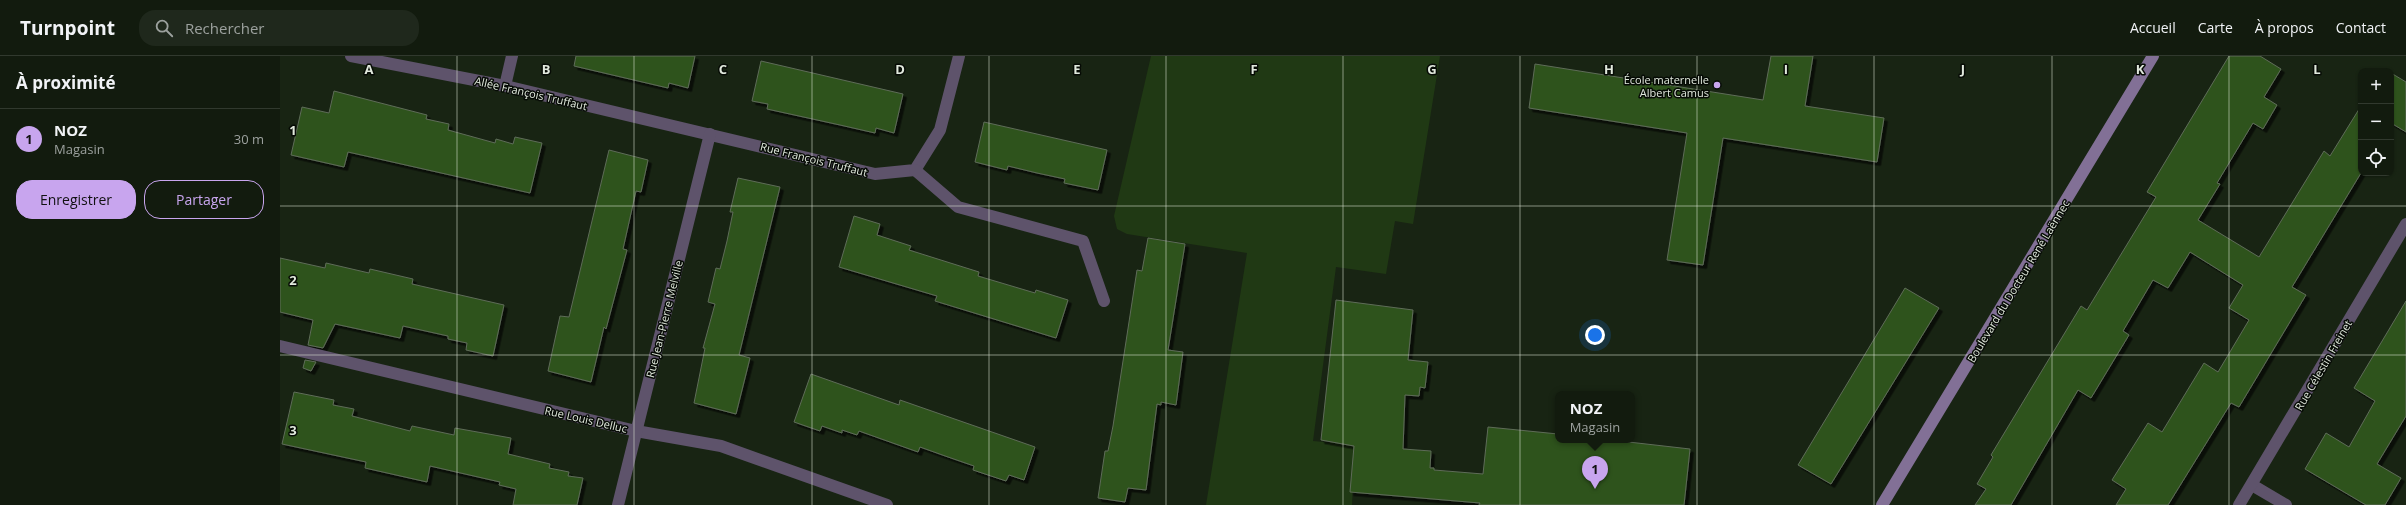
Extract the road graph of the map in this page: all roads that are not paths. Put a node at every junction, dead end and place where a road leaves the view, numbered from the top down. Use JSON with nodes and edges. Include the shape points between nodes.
{"nodes":[{"id":1,"x":351,"y":56,"type":"edge"},
{"id":2,"x":512,"y":56,"type":"edge"},
{"id":3,"x":959,"y":56,"type":"edge"},
{"id":4,"x":2153,"y":56,"type":"edge"},
{"id":5,"x":505,"y":86,"type":"junction"},
{"id":6,"x":710,"y":134,"type":"junction"},
{"id":7,"x":915,"y":170,"type":"junction"},
{"id":8,"x":2406,"y":224,"type":"edge"},
{"id":9,"x":1104,"y":301,"type":"dead end"},
{"id":10,"x":280,"y":346,"type":"edge"},
{"id":11,"x":636,"y":431,"type":"junction"},
{"id":12,"x":2252,"y":485,"type":"junction"},
{"id":13,"x":618,"y":505,"type":"edge"},
{"id":14,"x":887,"y":505,"type":"edge"},
{"id":15,"x":1882,"y":505,"type":"edge"},
{"id":16,"x":2239,"y":505,"type":"edge"},
{"id":17,"x":2286,"y":505,"type":"edge"}],
"edges":[{"from":1,"to":5,"type":"street","name":"Allée François Truffaut"},
{"from":2,"to":5,"type":"street"},
{"from":3,"to":7,"type":"street","via":[[940,130]]},
{"from":4,"to":15,"type":"street","name":"Boulevard du Docteur René Laënnec"},
{"from":5,"to":6,"type":"street","name":"Allée François Truffaut"},
{"from":6,"to":7,"type":"street","name":"Rue François Truffaut","via":[[875,174]]},
{"from":6,"to":11,"type":"street","name":"Rue Jean-Pierre Melville"},
{"from":7,"to":9,"type":"street","via":[[958,207],[1083,241]]},
{"from":8,"to":12,"type":"street","name":"Rue Célestin Freinet"},
{"from":10,"to":11,"type":"street","name":"Rue Louis Delluc"},
{"from":11,"to":13,"type":"street","name":"Rue Jean-Pierre Melville"},
{"from":11,"to":14,"type":"street","name":"Rue Louis Delluc","via":[[721,446]]},
{"from":12,"to":16,"type":"street","name":"Rue Célestin Freinet"},
{"from":12,"to":17,"type":"street"}]}
